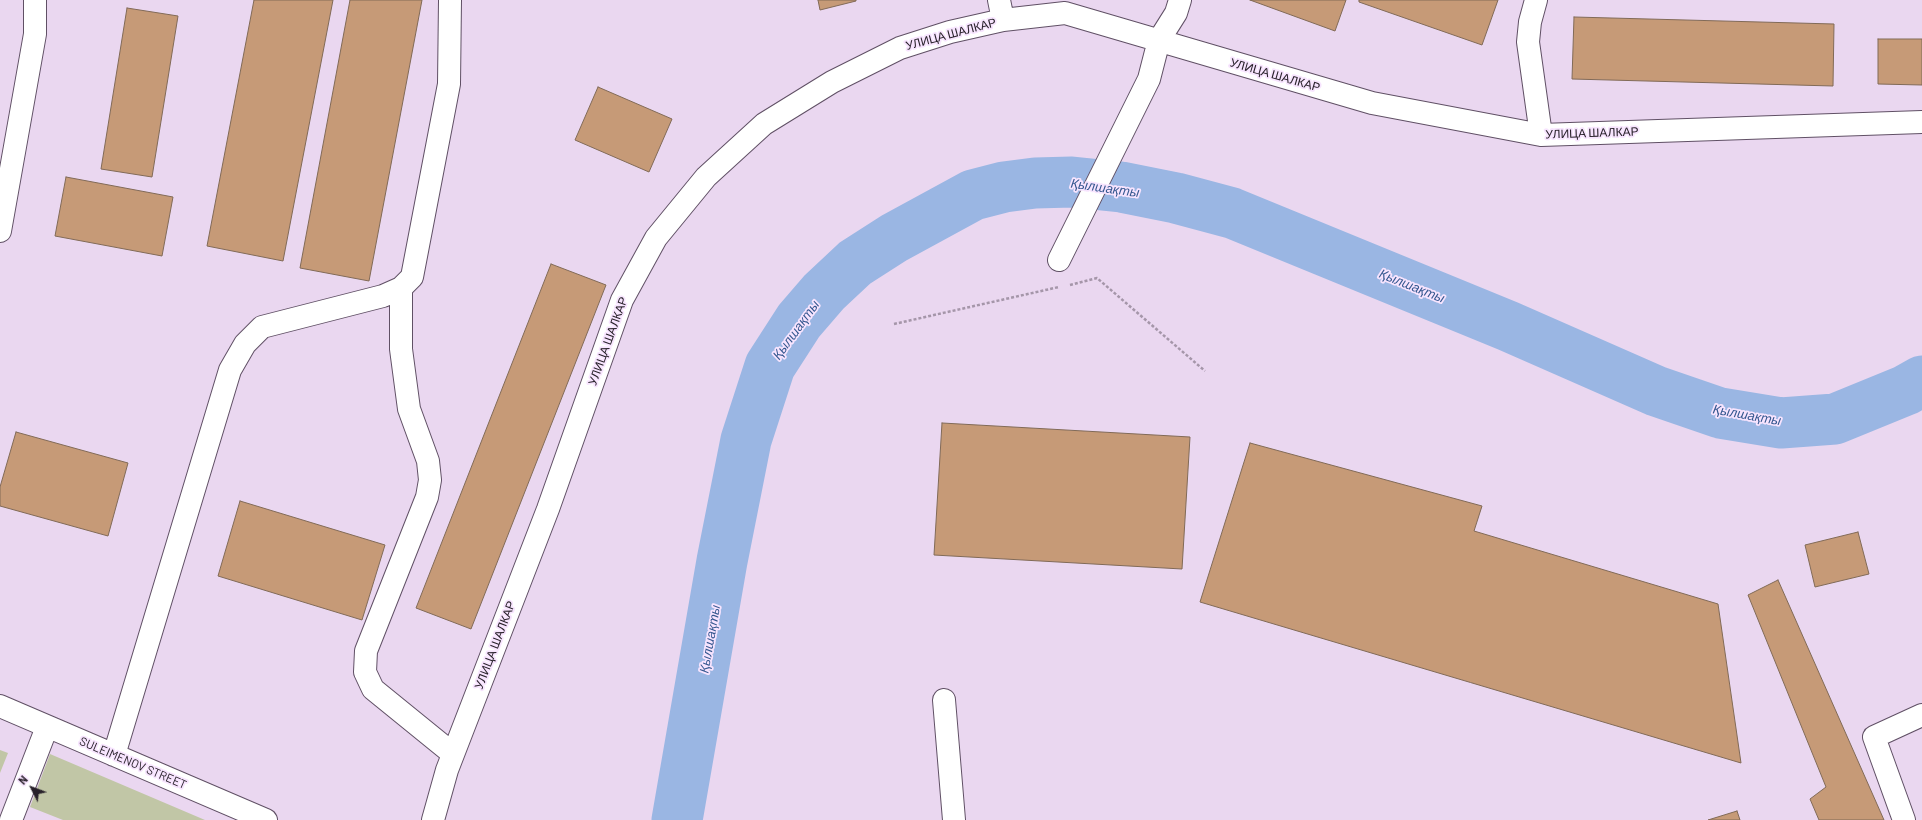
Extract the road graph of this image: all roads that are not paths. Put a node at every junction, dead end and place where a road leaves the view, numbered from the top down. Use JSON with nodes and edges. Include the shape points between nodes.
{"nodes":[{"id":1,"x":35,"y":0,"type":"edge"},
{"id":2,"x":450,"y":0,"type":"edge"},
{"id":3,"x":1180,"y":0,"type":"edge"},
{"id":4,"x":1536,"y":0,"type":"edge"},
{"id":5,"x":1072,"y":6,"type":"edge"},
{"id":6,"x":1001,"y":10,"type":"edge"},
{"id":7,"x":1158,"y":40,"type":"junction"},
{"id":8,"x":1922,"y":122,"type":"edge"},
{"id":9,"x":1541,"y":135,"type":"junction"},
{"id":10,"x":4,"y":183,"type":"edge"},
{"id":11,"x":0,"y":231,"type":"edge"},
{"id":12,"x":1060,"y":260,"type":"dead end"},
{"id":13,"x":401,"y":288,"type":"junction"},
{"id":14,"x":944,"y":700,"type":"dead end"},
{"id":15,"x":0,"y":706,"type":"edge"},
{"id":16,"x":1922,"y":715,"type":"edge"},
{"id":17,"x":47,"y":727,"type":"junction"},
{"id":18,"x":452,"y":754,"type":"junction"},
{"id":19,"x":114,"y":755,"type":"junction"},
{"id":20,"x":11,"y":820,"type":"edge"},
{"id":21,"x":266,"y":820,"type":"edge"},
{"id":22,"x":433,"y":820,"type":"edge"},
{"id":23,"x":954,"y":820,"type":"edge"},
{"id":24,"x":1904,"y":820,"type":"edge"}],
"edges":[{"from":1,"to":10,"type":"street","via":[[35,34]]},
{"from":2,"to":13,"type":"street","via":[[449,84],[412,277]]},
{"from":3,"to":7,"type":"street","via":[[1176,14]]},
{"from":4,"to":9,"type":"street","via":[[1528,42]]},
{"from":5,"to":6,"type":"street","name":"УЛИЦА ШАЛКАР"},
{"from":5,"to":7,"type":"street","name":"УЛИЦА ШАЛКАР"},
{"from":6,"to":18,"type":"street","name":"УЛИЦА ШАЛКАР","via":[[950,32],[900,48],[832,82],[764,124],[706,177],[656,238],[622,300],[545,516]]},
{"from":7,"to":9,"type":"street","name":"УЛИЦА ШАЛКАР","via":[[1372,103]]},
{"from":7,"to":12,"type":"street","via":[[1149,79]]},
{"from":8,"to":9,"type":"street","name":"УЛИЦА ШАЛКАР"},
{"from":10,"to":11,"type":"street"},
{"from":13,"to":18,"type":"street","via":[[401,349],[409,409],[428,461],[430,480],[427,498],[366,651],[365,672],[373,689]]},
{"from":13,"to":19,"type":"street","via":[[383,296],[262,327],[245,344],[230,370]]},
{"from":14,"to":23,"type":"street"},
{"from":15,"to":17,"type":"street","name":"SULEIMENOV STREET"},
{"from":16,"to":24,"type":"street","via":[[1874,737]]},
{"from":17,"to":19,"type":"street","name":"SULEIMENOV STREET"},
{"from":17,"to":20,"type":"street"},
{"from":18,"to":22,"type":"street","name":"УЛИЦА ШАЛКАР"},
{"from":19,"to":21,"type":"street","name":"SULEIMENOV STREET"}]}
